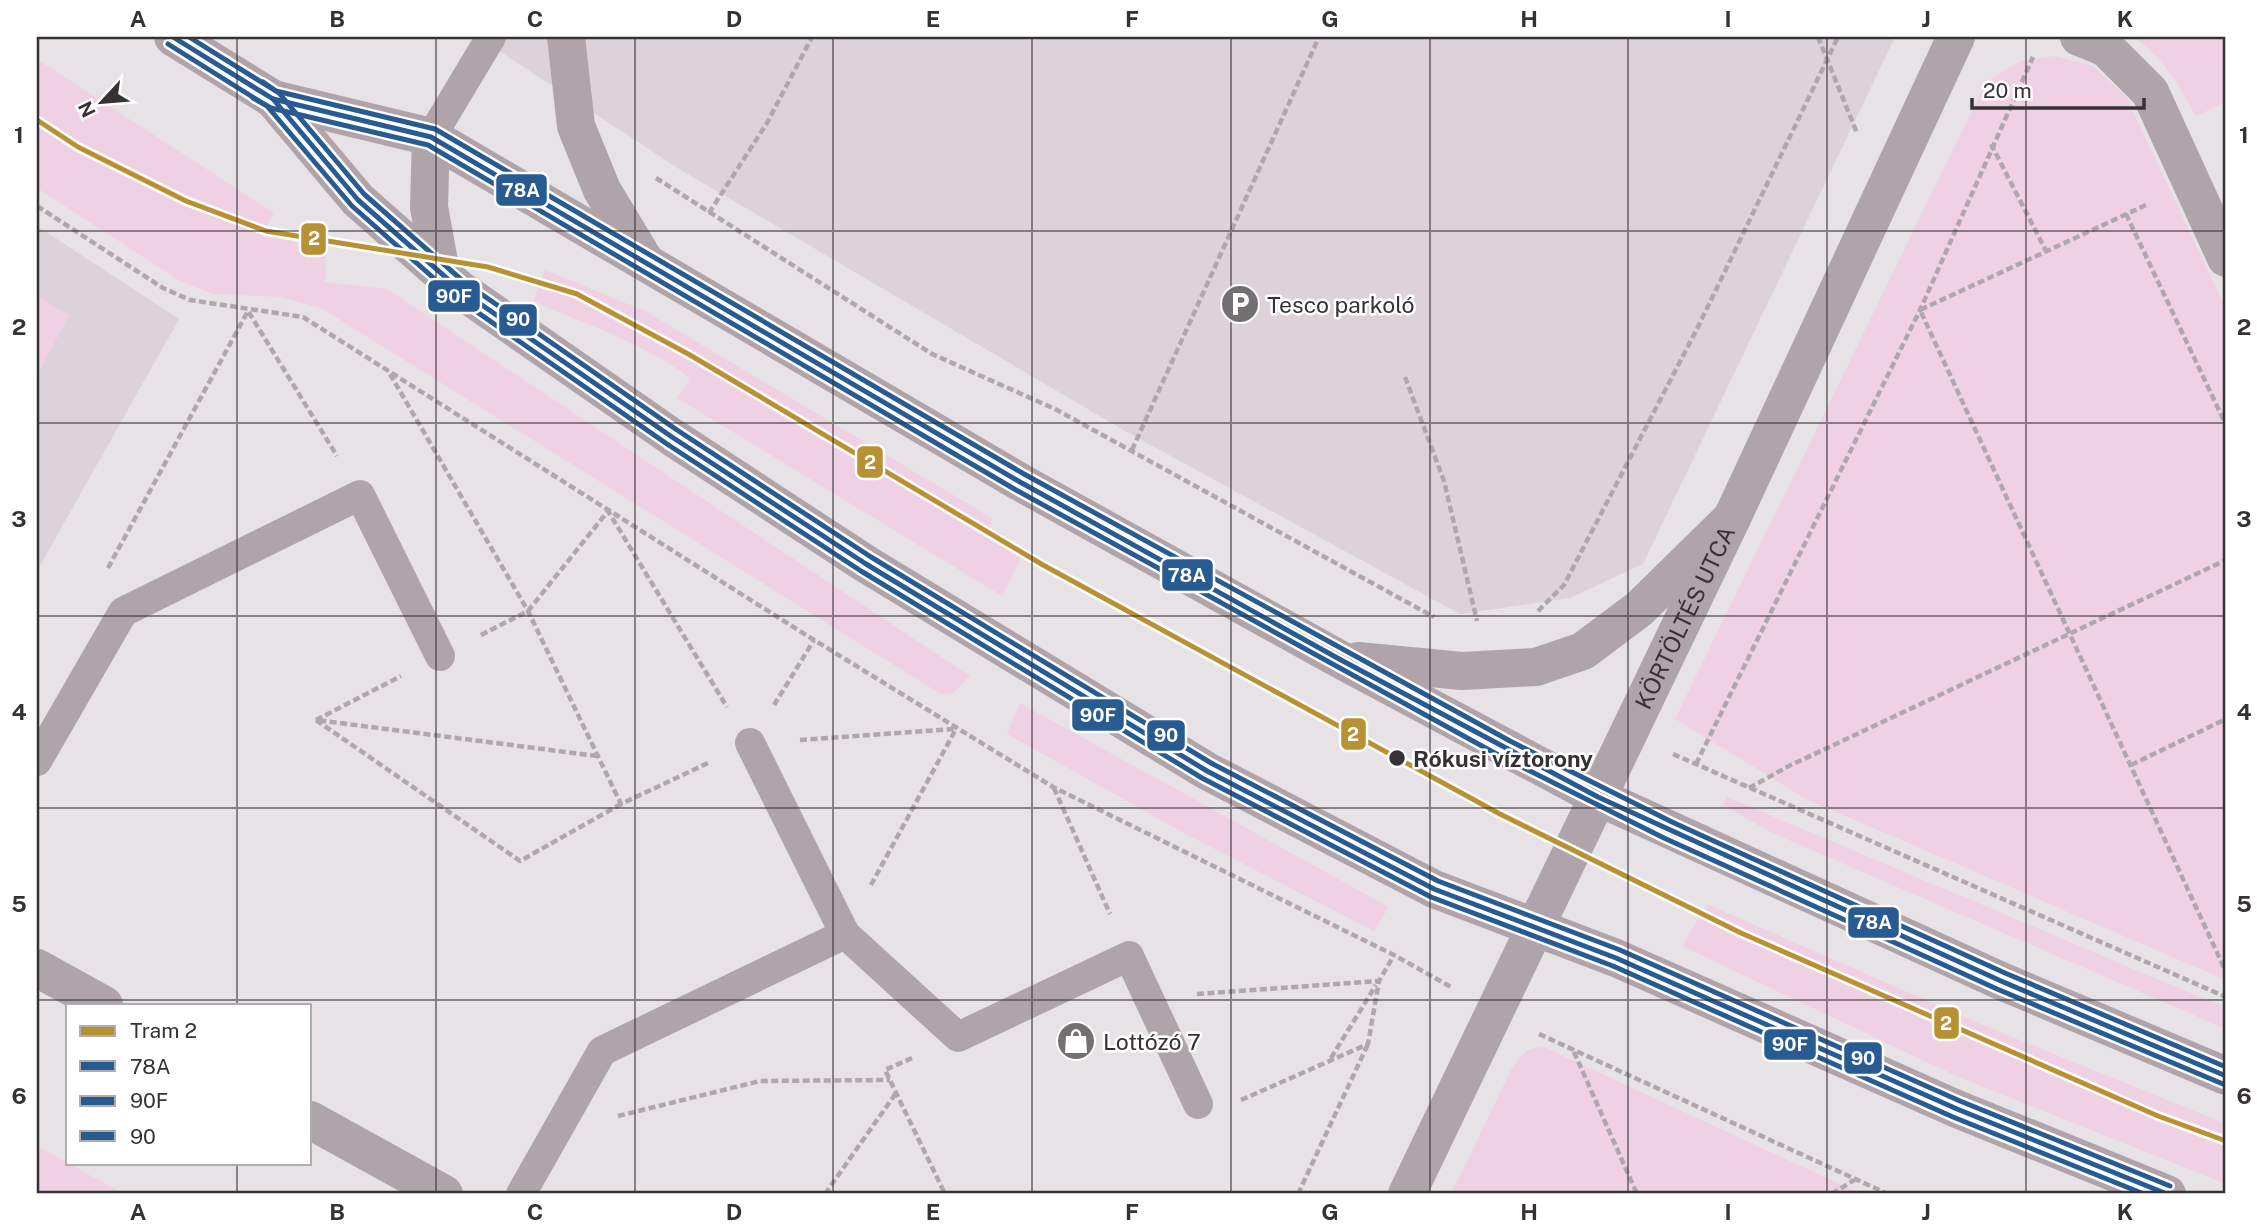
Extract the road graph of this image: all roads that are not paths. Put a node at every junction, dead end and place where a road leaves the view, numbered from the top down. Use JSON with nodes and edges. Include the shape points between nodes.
{"nodes":[{"id":1,"x":173,"y":37,"type":"edge"},
{"id":2,"x":491,"y":37,"type":"edge"},
{"id":3,"x":566,"y":37,"type":"edge"},
{"id":4,"x":1956,"y":37,"type":"edge"},
{"id":5,"x":2079,"y":37,"type":"edge"},
{"id":6,"x":273,"y":99,"type":"junction"},
{"id":7,"x":431,"y":137,"type":"junction"},
{"id":8,"x":2226,"y":258,"type":"edge"},
{"id":9,"x":646,"y":263,"type":"junction"},
{"id":10,"x":441,"y":273,"type":"junction"},
{"id":11,"x":1732,"y":518,"type":"junction"},
{"id":12,"x":440,"y":656,"type":"road end"},
{"id":13,"x":1340,"y":660,"type":"junction"},
{"id":14,"x":750,"y":743,"type":"road end"},
{"id":15,"x":37,"y":761,"type":"edge"},
{"id":16,"x":1598,"y":797,"type":"junction"},
{"id":17,"x":1535,"y":927,"type":"junction"},
{"id":18,"x":845,"y":934,"type":"junction"},
{"id":19,"x":37,"y":968,"type":"edge"},
{"id":20,"x":102,"y":1004,"type":"edge"},
{"id":21,"x":2226,"y":1076,"type":"edge"},
{"id":22,"x":1198,"y":1104,"type":"road end"},
{"id":23,"x":312,"y":1121,"type":"edge"},
{"id":24,"x":444,"y":1194,"type":"edge"},
{"id":25,"x":521,"y":1194,"type":"edge"},
{"id":26,"x":1407,"y":1194,"type":"edge"},
{"id":27,"x":2167,"y":1194,"type":"edge"}],
"edges":[{"from":1,"to":6,"type":"main road"},
{"from":2,"to":7,"type":"lane"},
{"from":3,"to":9,"type":"main road","via":[[576,126],[602,190]]},
{"from":4,"to":11,"type":"street","name":"KÖRTÖLTÉS UTCA"},
{"from":5,"to":8,"type":"street","via":[[2106,48],[2151,92]]},
{"from":6,"to":7,"type":"main road"},
{"from":6,"to":10,"type":"main road","via":[[358,200]]},
{"from":7,"to":9,"type":"main road"},
{"from":7,"to":10,"type":"main road","via":[[429,207]]},
{"from":9,"to":13,"type":"main road","via":[[1020,482]]},
{"from":10,"to":17,"type":"main road","via":[[740,482],[1184,757],[1434,889]]},
{"from":11,"to":13,"type":"main road","via":[[1639,609],[1583,651],[1536,667],[1462,671]]},
{"from":11,"to":16,"type":"street","name":"KÖRTÖLTÉS UTCA"},
{"from":12,"to":15,"type":"lane","via":[[360,495],[123,612]]},
{"from":13,"to":16,"type":"main road"},
{"from":14,"to":18,"type":"lane"},
{"from":16,"to":17,"type":"street","name":"KÖRTÖLTÉS UTCA"},
{"from":16,"to":21,"type":"main road","via":[[2001,981]]},
{"from":17,"to":26,"type":"street","name":"KÖRTÖLTÉS UTCA"},
{"from":17,"to":27,"type":"main road"},
{"from":18,"to":22,"type":"lane","via":[[958,1037],[1129,957]]},
{"from":18,"to":25,"type":"lane","via":[[602,1051]]},
{"from":19,"to":20,"type":"street"},
{"from":23,"to":24,"type":"street"}]}
